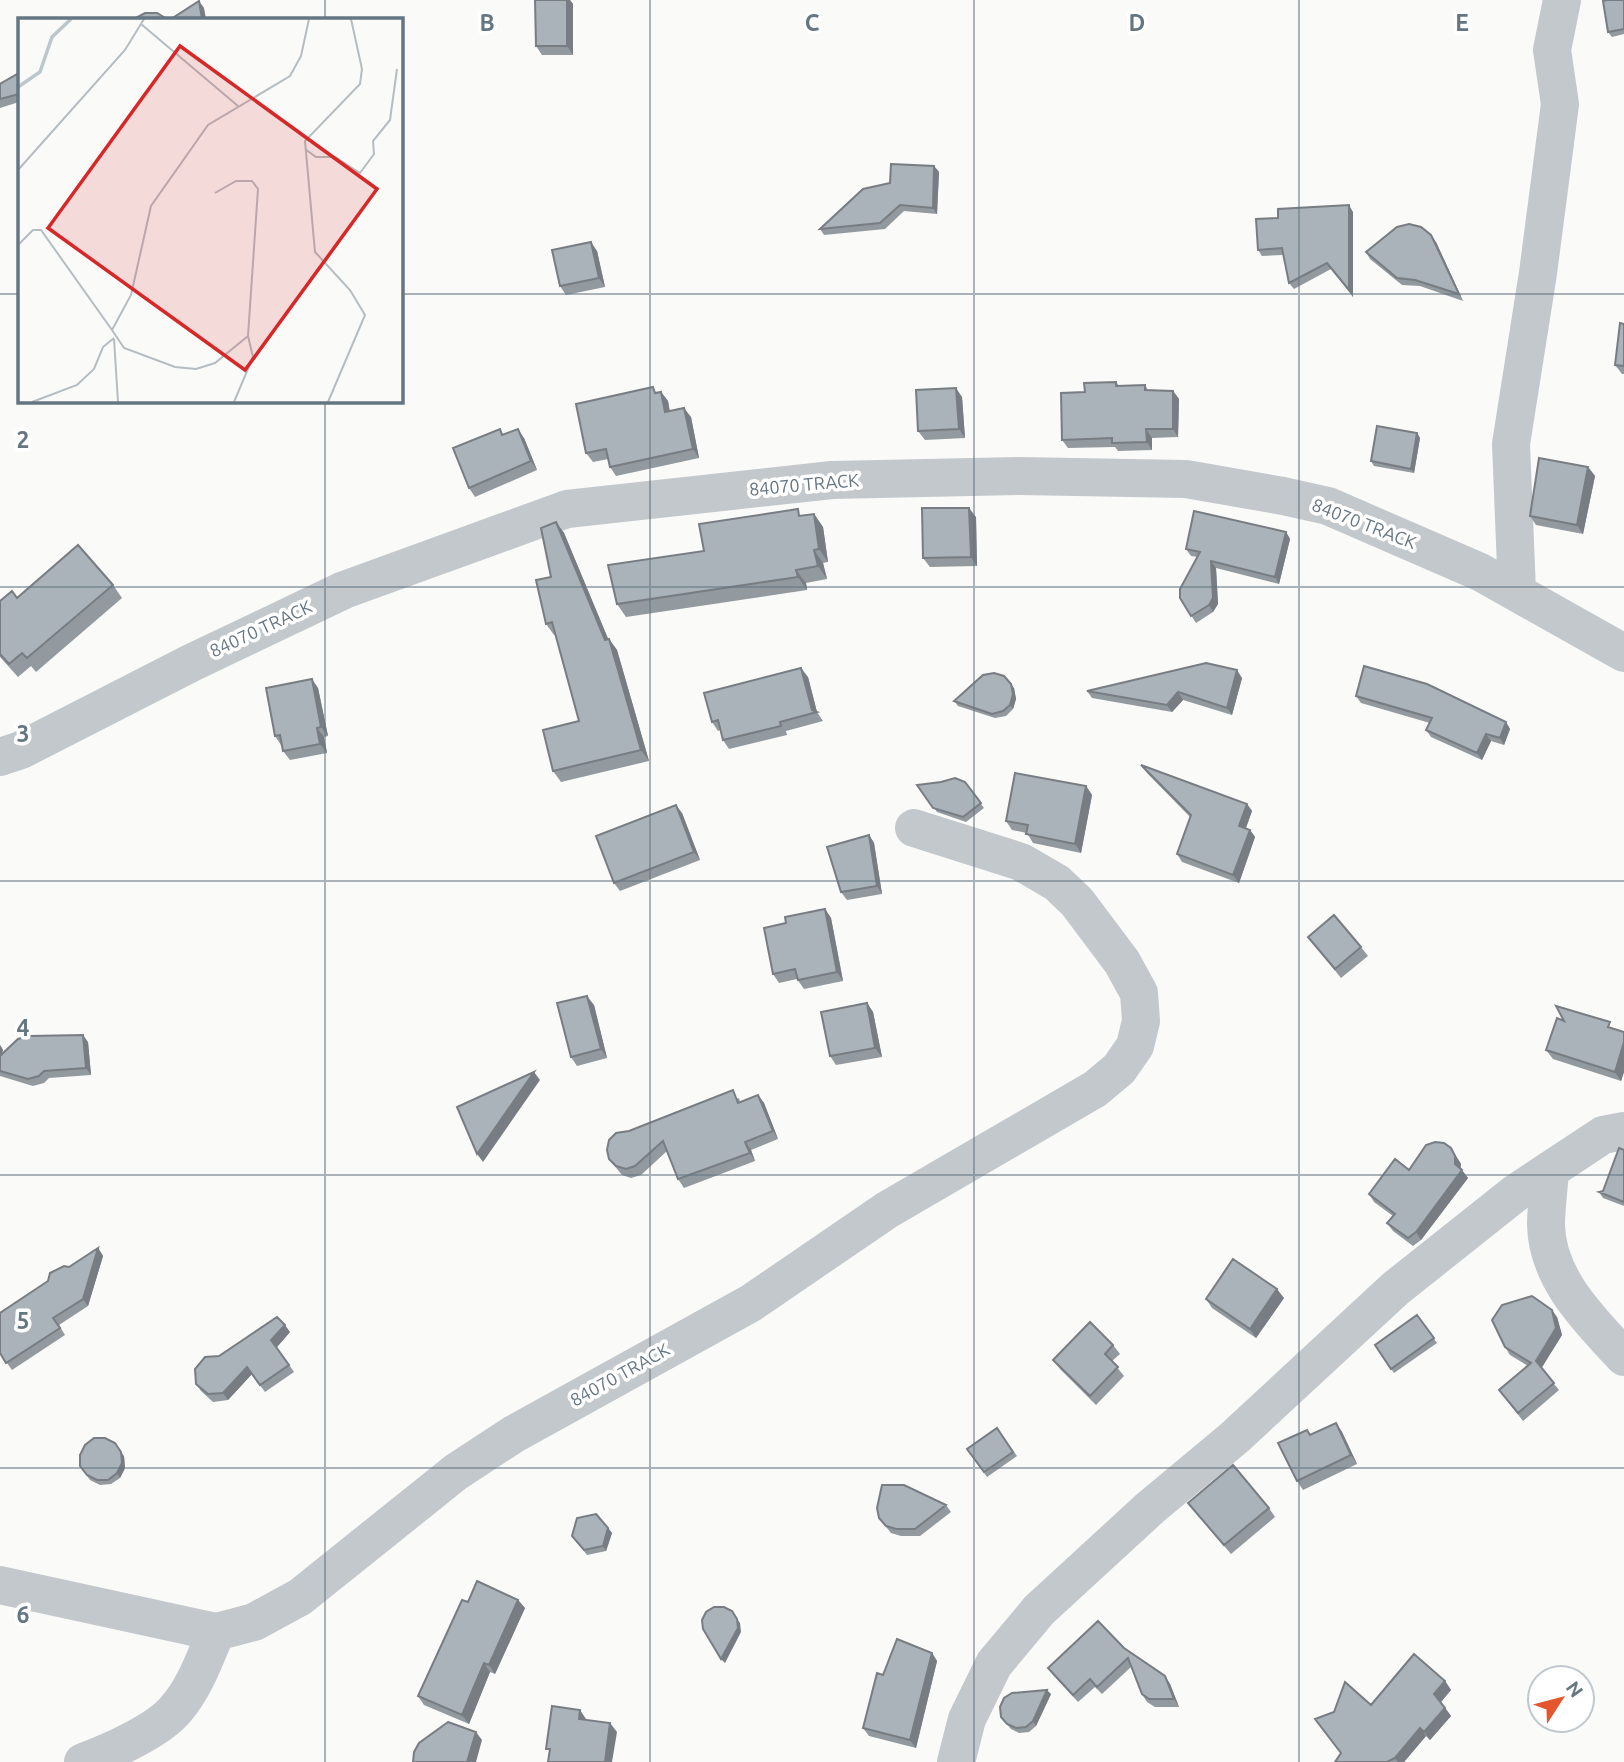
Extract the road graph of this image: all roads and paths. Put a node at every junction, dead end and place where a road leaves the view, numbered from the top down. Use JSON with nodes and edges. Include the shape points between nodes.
{"nodes":[{"id":1,"x":1562,"y":0,"type":"edge"},
{"id":2,"x":1517,"y":592,"type":"junction"},
{"id":3,"x":1624,"y":653,"type":"edge"},
{"id":4,"x":0,"y":757,"type":"edge"},
{"id":5,"x":914,"y":828,"type":"dead end"},
{"id":6,"x":1624,"y":1131,"type":"edge"},
{"id":7,"x":1550,"y":1171,"type":"junction"},
{"id":8,"x":1624,"y":1357,"type":"edge"},
{"id":9,"x":0,"y":1584,"type":"edge"},
{"id":10,"x":216,"y":1632,"type":"junction"},
{"id":11,"x":83,"y":1762,"type":"edge"},
{"id":12,"x":956,"y":1762,"type":"edge"}],
"edges":[{"from":1,"to":2,"type":"street","via":[[1552,50],[1560,104],[1511,444]]},
{"from":2,"to":3,"type":"street","name":"84070 TRACK"},
{"from":2,"to":4,"type":"street","name":"84070 TRACK","via":[[1328,506],[1186,479],[832,480],[566,509],[344,590]]},
{"from":5,"to":10,"type":"street","name":"84070 TRACK","via":[[1021,862],[1057,883],[1090,918],[1139,993],[1141,1021],[1135,1046],[1119,1069],[1095,1089],[887,1210],[751,1303],[514,1434],[456,1472],[300,1597],[254,1622]]},
{"from":6,"to":7,"type":"street","via":[[1604,1135]]},
{"from":7,"to":8,"type":"street","via":[[1546,1227],[1555,1266],[1566,1290]]},
{"from":7,"to":12,"type":"street","via":[[1396,1288],[1039,1610],[994,1664],[967,1719]]},
{"from":9,"to":10,"type":"street","name":"84070 TRACK"},
{"from":10,"to":11,"type":"street","via":[[175,1711],[112,1751]]}]}
